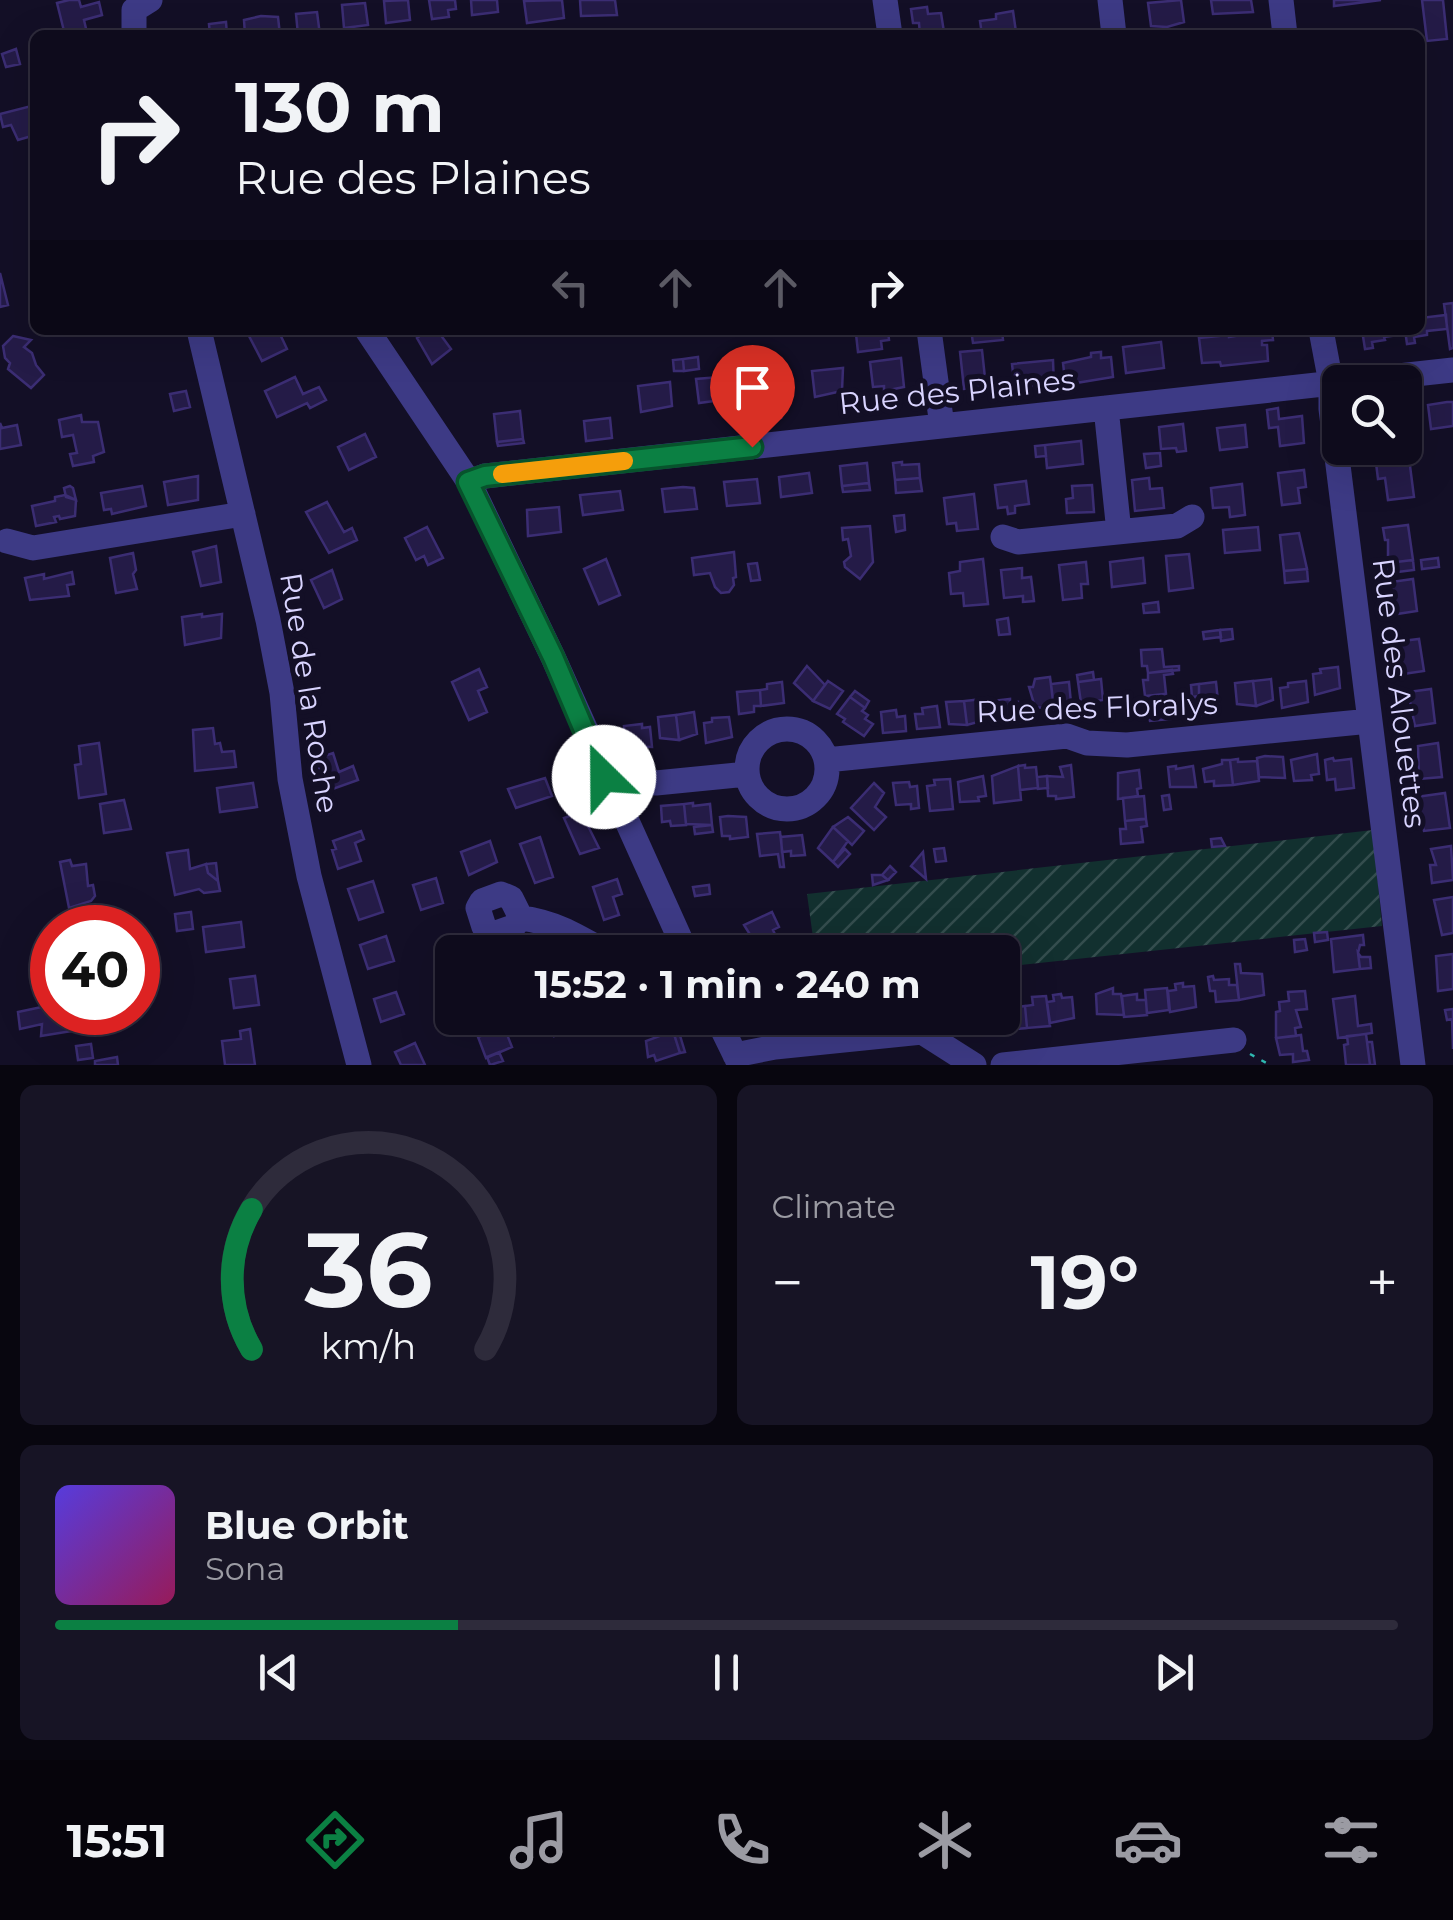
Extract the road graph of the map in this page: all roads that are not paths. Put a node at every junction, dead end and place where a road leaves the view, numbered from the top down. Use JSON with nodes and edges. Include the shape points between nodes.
{"nodes":[{"id":1,"x":885,"y":0,"type":"edge"},
{"id":2,"x":1110,"y":0,"type":"edge"},
{"id":3,"x":1281,"y":0,"type":"edge"},
{"id":4,"x":889,"y":30,"type":"edge"},
{"id":5,"x":1113,"y":30,"type":"edge"},
{"id":6,"x":1283,"y":30,"type":"edge"},
{"id":7,"x":200,"y":335,"type":"edge"},
{"id":8,"x":370,"y":335,"type":"edge"},
{"id":9,"x":930,"y":335,"type":"edge"},
{"id":10,"x":1322,"y":335,"type":"edge"},
{"id":11,"x":1328,"y":365,"type":"edge"},
{"id":12,"x":1453,"y":370,"type":"edge"},
{"id":13,"x":1422,"y":373,"type":"edge"},
{"id":14,"x":1322,"y":384,"type":"edge"},
{"id":15,"x":1106,"y":408,"type":"junction"},
{"id":16,"x":942,"y":426,"type":"junction"},
{"id":17,"x":1338,"y":465,"type":"edge"},
{"id":18,"x":468,"y":482,"type":"junction"},
{"id":19,"x":243,"y":514,"type":"junction"},
{"id":20,"x":1192,"y":517,"type":"dead end"},
{"id":21,"x":1120,"y":532,"type":"junction"},
{"id":22,"x":1003,"y":536,"type":"dead end"},
{"id":23,"x":7,"y":541,"type":"dead end"},
{"id":24,"x":1370,"y":721,"type":"junction"},
{"id":25,"x":826,"y":760,"type":"junction"},
{"id":26,"x":747,"y":774,"type":"junction"},
{"id":27,"x":604,"y":777,"type":"junction"},
{"id":28,"x":656,"y":783,"type":"junction"},
{"id":29,"x":619,"y":808,"type":"junction"},
{"id":30,"x":521,"y":918,"type":"dead end"},
{"id":31,"x":576,"y":935,"type":"edge"},
{"id":32,"x":678,"y":935,"type":"edge"},
{"id":33,"x":726,"y":1035,"type":"edge"},
{"id":34,"x":1234,"y":1040,"type":"dead end"},
{"id":35,"x":768,"y":1056,"type":"edge"},
{"id":36,"x":738,"y":1060,"type":"edge"},
{"id":37,"x":359,"y":1065,"type":"edge"},
{"id":38,"x":974,"y":1065,"type":"edge"},
{"id":39,"x":1003,"y":1065,"type":"edge"},
{"id":40,"x":1413,"y":1065,"type":"edge"}],
"edges":[{"from":1,"to":4,"type":"street"},
{"from":2,"to":5,"type":"street"},
{"from":3,"to":6,"type":"street"},
{"from":7,"to":19,"type":"street","name":"Rue de la Roche"},
{"from":8,"to":18,"type":"street"},
{"from":9,"to":16,"type":"street"},
{"from":10,"to":11,"type":"street","name":"Rue des Alouettes"},
{"from":12,"to":13,"type":"street","name":"Rue des Plaines"},
{"from":14,"to":15,"type":"street","name":"Rue des Plaines"},
{"from":15,"to":16,"type":"street","name":"Rue des Plaines"},
{"from":15,"to":21,"type":"street"},
{"from":16,"to":18,"type":"street","name":"Rue des Plaines"},
{"from":17,"to":24,"type":"street","name":"Rue des Alouettes"},
{"from":18,"to":27,"type":"street"},
{"from":19,"to":23,"type":"street","via":[[33,548]]},
{"from":19,"to":37,"type":"street","name":"Rue de la Roche","via":[[282,694],[299,830]]},
{"from":20,"to":21,"type":"street","via":[[1177,526]]},
{"from":21,"to":22,"type":"street","via":[[1018,542]]},
{"from":24,"to":25,"type":"street","name":"Rue des Floralys","via":[[1127,745],[1067,736]]},
{"from":24,"to":40,"type":"street","name":"Rue des Alouettes"},
{"from":25,"to":26,"type":"street","via":[[804,732],[780,729],[751,750]]},
{"from":25,"to":26,"type":"street","via":[[824,785],[794,808],[758,797]]},
{"from":26,"to":28,"type":"street"},
{"from":27,"to":28,"type":"street"},
{"from":27,"to":29,"type":"street"},
{"from":28,"to":29,"type":"street"},
{"from":29,"to":32,"type":"street"},
{"from":30,"to":31,"type":"street"},
{"from":33,"to":36,"type":"street"},
{"from":34,"to":39,"type":"street"},
{"from":35,"to":36,"type":"street"},
{"from":35,"to":38,"type":"street","via":[[922,1032]]}]}
